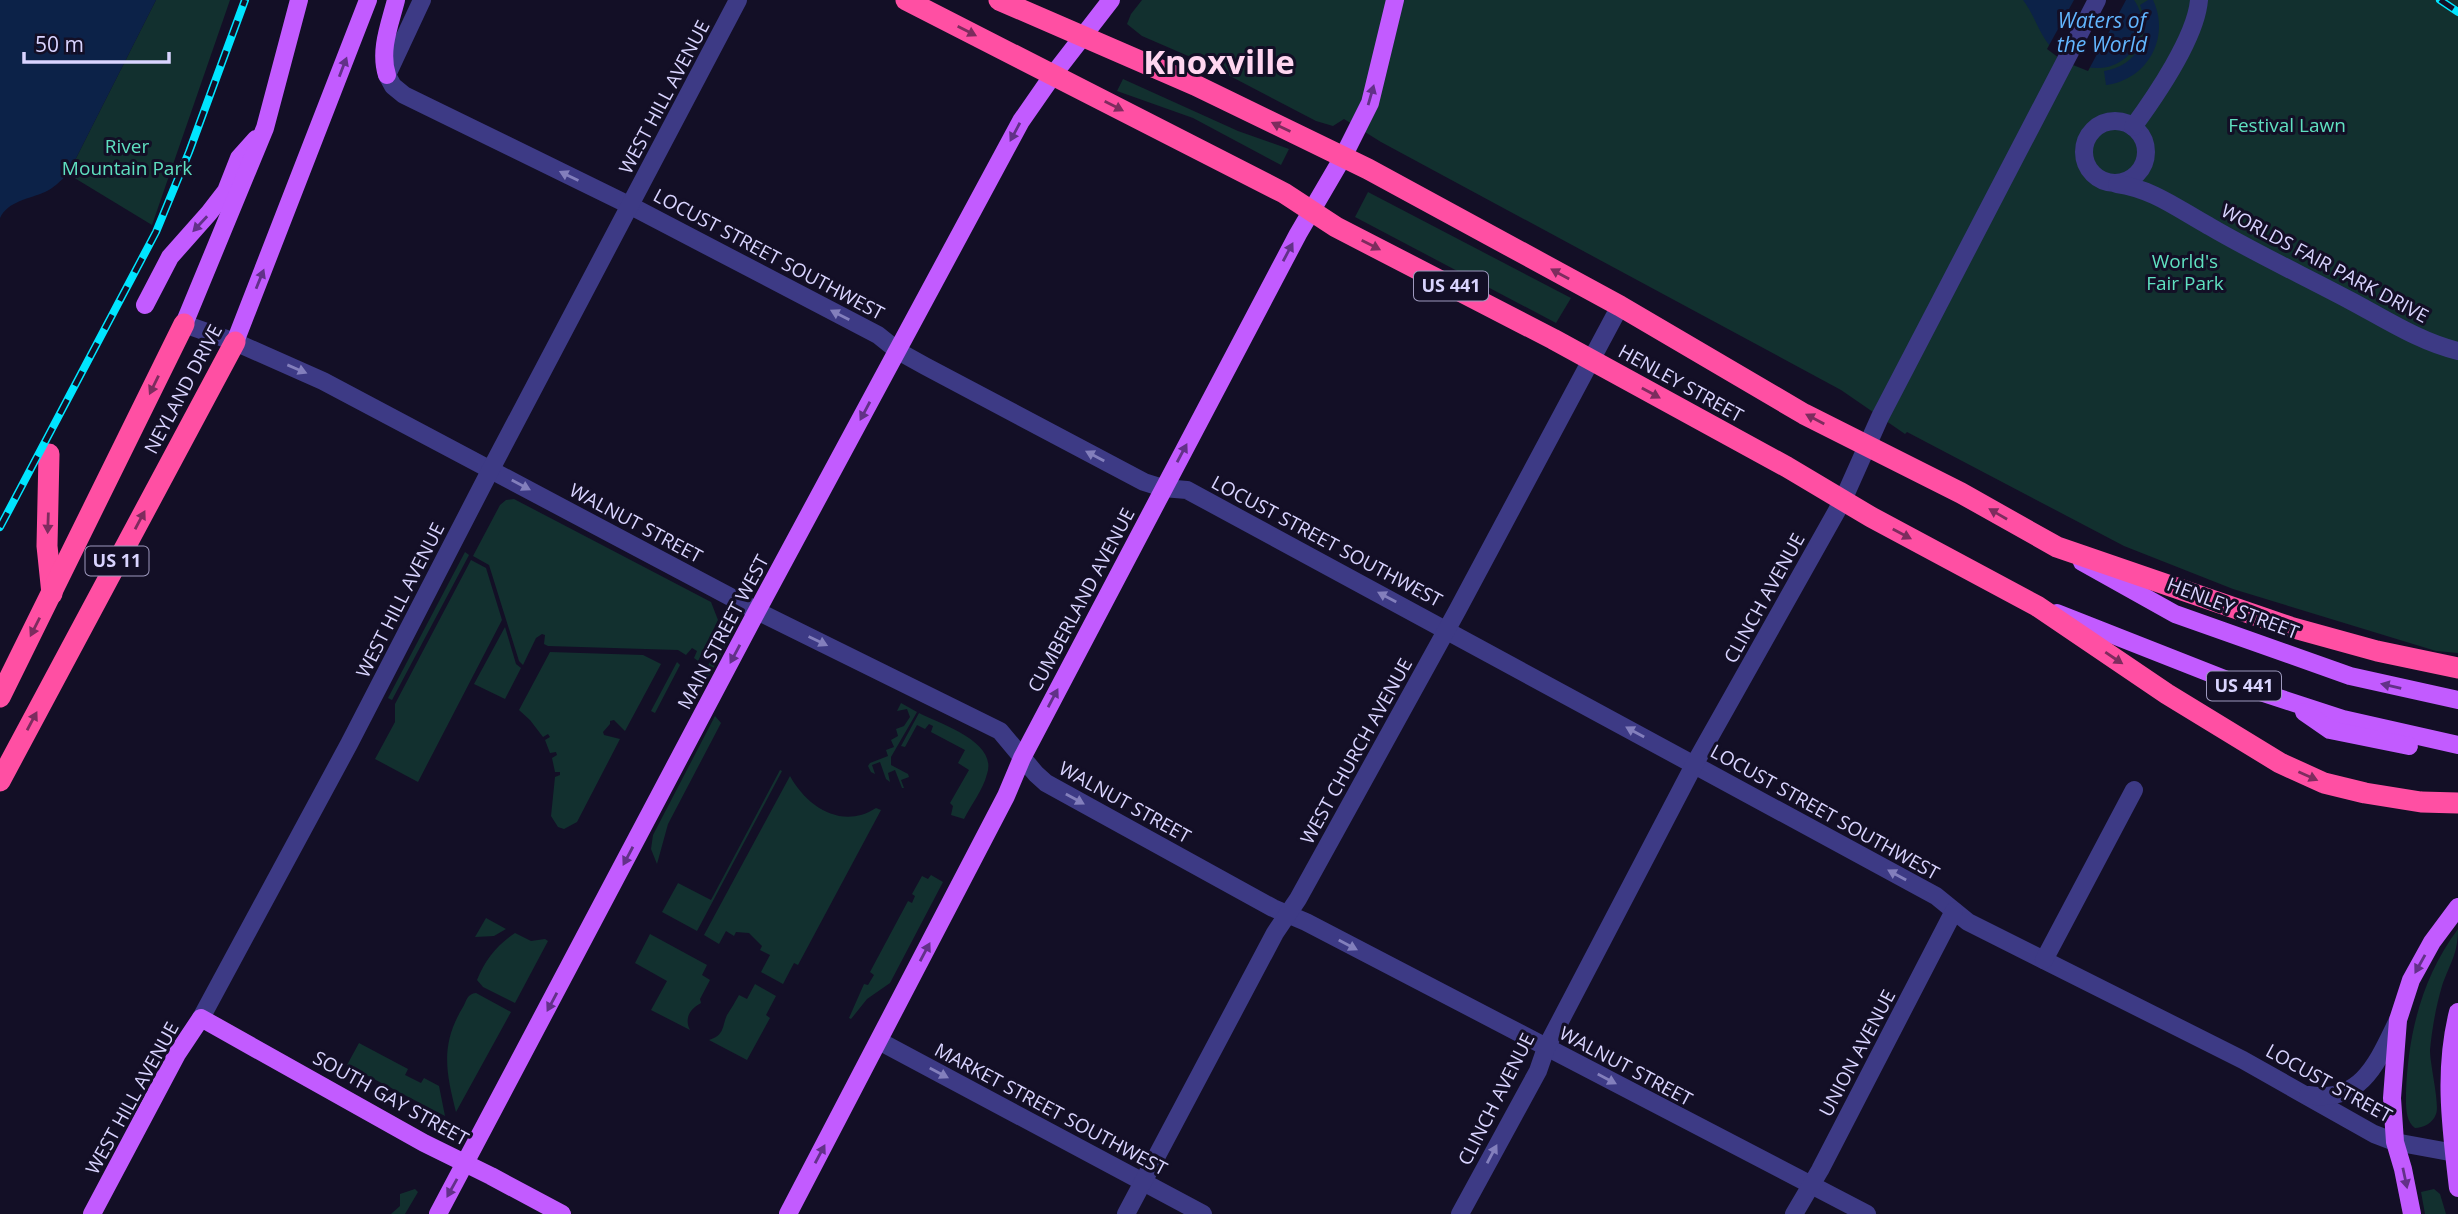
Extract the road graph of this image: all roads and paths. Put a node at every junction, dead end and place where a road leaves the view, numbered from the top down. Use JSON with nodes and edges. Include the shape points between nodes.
{"nodes":[{"id":1,"x":299,"y":0,"type":"edge"},
{"id":2,"x":368,"y":0,"type":"edge"},
{"id":3,"x":396,"y":0,"type":"edge"},
{"id":4,"x":422,"y":0,"type":"edge"},
{"id":5,"x":738,"y":0,"type":"edge"},
{"id":6,"x":906,"y":0,"type":"edge"},
{"id":7,"x":999,"y":0,"type":"edge"},
{"id":8,"x":1111,"y":0,"type":"edge"},
{"id":9,"x":1395,"y":0,"type":"edge"},
{"id":10,"x":2098,"y":0,"type":"edge"},
{"id":11,"x":2199,"y":0,"type":"edge"},
{"id":12,"x":1082,"y":37,"type":"junction"},
{"id":13,"x":387,"y":75,"type":"junction"},
{"id":14,"x":1053,"y":75,"type":"junction"},
{"id":15,"x":2133,"y":127,"type":"junction"},
{"id":16,"x":265,"y":128,"type":"junction"},
{"id":17,"x":2146,"y":147,"type":"junction"},
{"id":18,"x":1343,"y":157,"type":"junction"},
{"id":19,"x":2117,"y":184,"type":"junction"},
{"id":20,"x":631,"y":206,"type":"junction"},
{"id":21,"x":2176,"y":206,"type":"junction"},
{"id":22,"x":1311,"y":211,"type":"junction"},
{"id":23,"x":145,"y":306,"type":"dead end"},
{"id":24,"x":1620,"y":306,"type":"junction"},
{"id":25,"x":184,"y":324,"type":"junction"},
{"id":26,"x":235,"y":342,"type":"junction"},
{"id":27,"x":898,"y":351,"type":"junction"},
{"id":28,"x":2458,"y":351,"type":"edge"},
{"id":29,"x":1591,"y":360,"type":"junction"},
{"id":30,"x":1866,"y":446,"type":"junction"},
{"id":31,"x":49,"y":454,"type":"dead end"},
{"id":32,"x":491,"y":469,"type":"junction"},
{"id":33,"x":1163,"y":488,"type":"junction"},
{"id":34,"x":1843,"y":500,"type":"junction"},
{"id":35,"x":2057,"y":547,"type":"junction"},
{"id":36,"x":52,"y":594,"type":"junction"},
{"id":37,"x":2037,"y":606,"type":"junction"},
{"id":38,"x":757,"y":611,"type":"junction"},
{"id":39,"x":1447,"y":629,"type":"junction"},
{"id":40,"x":18,"y":660,"type":"junction"},
{"id":41,"x":2458,"y":668,"type":"edge"},
{"id":42,"x":0,"y":676,"type":"edge"},
{"id":43,"x":0,"y":697,"type":"edge"},
{"id":44,"x":2286,"y":701,"type":"junction"},
{"id":45,"x":2458,"y":701,"type":"edge"},
{"id":46,"x":2458,"y":745,"type":"edge"},
{"id":47,"x":2458,"y":756,"type":"edge"},
{"id":48,"x":1022,"y":758,"type":"junction"},
{"id":49,"x":1695,"y":765,"type":"junction"},
{"id":50,"x":0,"y":781,"type":"edge"},
{"id":51,"x":2134,"y":790,"type":"dead end"},
{"id":52,"x":2458,"y":803,"type":"edge"},
{"id":53,"x":2458,"y":907,"type":"edge"},
{"id":54,"x":1954,"y":911,"type":"junction"},
{"id":55,"x":1287,"y":915,"type":"junction"},
{"id":56,"x":2043,"y":960,"type":"junction"},
{"id":57,"x":2458,"y":1012,"type":"edge"},
{"id":58,"x":201,"y":1018,"type":"junction"},
{"id":59,"x":2398,"y":1020,"type":"junction"},
{"id":60,"x":878,"y":1041,"type":"junction"},
{"id":61,"x":1546,"y":1048,"type":"junction"},
{"id":62,"x":2243,"y":1060,"type":"joint"},
{"id":63,"x":2303,"y":1094,"type":"junction"},
{"id":64,"x":2395,"y":1142,"type":"junction"},
{"id":65,"x":2455,"y":1153,"type":"junction"},
{"id":66,"x":466,"y":1163,"type":"junction"},
{"id":67,"x":1143,"y":1181,"type":"junction"},
{"id":68,"x":1811,"y":1184,"type":"junction"},
{"id":69,"x":2458,"y":1188,"type":"edge"},
{"id":70,"x":92,"y":1214,"type":"edge"},
{"id":71,"x":438,"y":1214,"type":"edge"},
{"id":72,"x":562,"y":1214,"type":"edge"},
{"id":73,"x":788,"y":1214,"type":"edge"},
{"id":74,"x":1126,"y":1214,"type":"edge"},
{"id":75,"x":1203,"y":1214,"type":"edge"},
{"id":76,"x":1460,"y":1214,"type":"edge"},
{"id":77,"x":1794,"y":1214,"type":"edge"},
{"id":78,"x":1867,"y":1214,"type":"edge"},
{"id":79,"x":2413,"y":1214,"type":"edge"}],
"edges":[{"from":1,"to":16,"type":"main road","name":"NEYLAND DRIVE","number":"US 11"},
{"from":26,"to":2,"type":"main road","name":"NEYLAND DRIVE","number":"US 11","one_way":true},
{"from":3,"to":13,"type":"main road","via":[[385,44]]},
{"from":4,"to":13,"type":"street"},
{"from":5,"to":20,"type":"street","name":"WEST HILL AVENUE"},
{"from":6,"to":14,"type":"highway","name":"HENLEY STREET","number":"US 441","one_way":true},
{"from":7,"to":12,"type":"highway","name":"HENLEY STREET"},
{"from":8,"to":12,"type":"main road","name":"MAIN STREET WEST"},
{"from":18,"to":9,"type":"main road","name":"CUMBERLAND AVENUE","one_way":true,"via":[[1370,103]]},
{"from":10,"to":30,"type":"street","name":"CLINCH AVENUE"},
{"from":11,"to":15,"type":"street","via":[[2193,26],[2177,58]]},
{"from":12,"to":14,"type":"main road","name":"MAIN STREET WEST"},
{"from":18,"to":12,"type":"highway","name":"HENLEY STREET","number":"US 441","one_way":true,"via":[[1195,85]]},
{"from":20,"to":13,"type":"street","name":"LOCUST STREET SOUTHWEST","one_way":true,"via":[[404,95]]},
{"from":14,"to":22,"type":"highway","name":"HENLEY STREET","number":"US 441","one_way":true},
{"from":14,"to":27,"type":"main road","name":"MAIN STREET WEST","one_way":true,"via":[[1021,121]]},
{"from":15,"to":17,"type":"street"},
{"from":15,"to":19,"type":"street","via":[[2107,122],[2085,142],[2090,172]]},
{"from":16,"to":23,"type":"main road","one_way":true,"via":[[239,158],[226,191],[170,257]]},
{"from":16,"to":25,"type":"main road","name":"NEYLAND DRIVE","number":"US 11"},
{"from":17,"to":19,"type":"street","via":[[2143,168]]},
{"from":17,"to":21,"type":"street","via":[[2156,181]]},
{"from":18,"to":22,"type":"main road","name":"CUMBERLAND AVENUE"},
{"from":24,"to":18,"type":"highway","name":"HENLEY STREET","number":"US 441","one_way":true},
{"from":19,"to":21,"type":"street","name":"WORLDS FAIR PARK DRIVE","via":[[2145,189]]},
{"from":27,"to":20,"type":"street","name":"LOCUST STREET SOUTHWEST","one_way":true,"via":[[878,335]]},
{"from":20,"to":32,"type":"street","name":"WEST HILL AVENUE"},
{"from":21,"to":28,"type":"street","name":"WORLDS FAIR PARK DRIVE","via":[[2389,321]]},
{"from":22,"to":29,"type":"highway","name":"HENLEY STREET","number":"US 441","one_way":true},
{"from":33,"to":22,"type":"main road","name":"CUMBERLAND AVENUE","one_way":true},
{"from":24,"to":29,"type":"street","name":"WEST CHURCH AVENUE"},
{"from":30,"to":24,"type":"highway","name":"HENLEY STREET","number":"US 441","one_way":true},
{"from":25,"to":26,"type":"street","name":"WALNUT STREET"},
{"from":25,"to":36,"type":"highway","name":"NEYLAND DRIVE","number":"US 11","one_way":true},
{"from":26,"to":32,"type":"street","name":"WALNUT STREET","one_way":true,"via":[[324,381]]},
{"from":50,"to":26,"type":"highway","name":"NEYLAND DRIVE","number":"US 11","one_way":true},
{"from":33,"to":27,"type":"street","name":"LOCUST STREET SOUTHWEST","one_way":true},
{"from":27,"to":38,"type":"main road","name":"MAIN STREET WEST","one_way":true},
{"from":29,"to":34,"type":"highway","name":"HENLEY STREET","number":"US 441","one_way":true},
{"from":29,"to":39,"type":"street","name":"WEST CHURCH AVENUE"},
{"from":30,"to":34,"type":"street","name":"CLINCH AVENUE"},
{"from":35,"to":30,"type":"highway","name":"HENLEY STREET","number":"US 441","one_way":true},
{"from":31,"to":36,"type":"highway","one_way":true,"via":[[47,546]]},
{"from":32,"to":38,"type":"street","name":"WALNUT STREET","one_way":true},
{"from":32,"to":58,"type":"street","name":"WEST HILL AVENUE"},
{"from":39,"to":33,"type":"street","name":"LOCUST STREET SOUTHWEST","one_way":true,"via":[[1187,490]]},
{"from":48,"to":33,"type":"main road","name":"CUMBERLAND AVENUE","one_way":true},
{"from":34,"to":37,"type":"highway","name":"HENLEY STREET","number":"US 441","one_way":true},
{"from":34,"to":49,"type":"street","name":"CLINCH AVENUE"},
{"from":35,"to":41,"type":"highway","via":[[2290,627]]},
{"from":45,"to":35,"type":"main road","name":"HENLEY STREET","number":"US 441","one_way":true,"via":[[2350,677],[2175,614]]},
{"from":36,"to":40,"type":"highway","name":"NEYLAND DRIVE","number":"US 11","one_way":true},
{"from":37,"to":44,"type":"main road","name":"HENLEY STREET","number":"US 441"},
{"from":37,"to":52,"type":"highway","one_way":true,"via":[[2280,763],[2324,783],[2365,793]]},
{"from":38,"to":48,"type":"street","name":"WALNUT STREET","one_way":true,"via":[[1000,732]]},
{"from":38,"to":66,"type":"main road","name":"MAIN STREET WEST","one_way":true},
{"from":49,"to":39,"type":"street","name":"LOCUST STREET SOUTHWEST","one_way":true},
{"from":39,"to":55,"type":"street","name":"WEST CHURCH AVENUE"},
{"from":40,"to":42,"type":"highway"},
{"from":40,"to":43,"type":"highway","name":"NEYLAND DRIVE","number":"US 11"},
{"from":44,"to":46,"type":"main road","name":"HENLEY STREET","number":"US 441"},
{"from":44,"to":47,"type":"main road","via":[[2330,730]]},
{"from":48,"to":55,"type":"street","name":"WALNUT STREET","one_way":true,"via":[[1046,783]]},
{"from":60,"to":48,"type":"main road","name":"CUMBERLAND AVENUE","one_way":true},
{"from":54,"to":49,"type":"street","name":"LOCUST STREET SOUTHWEST","one_way":true,"via":[[1940,898]]},
{"from":49,"to":61,"type":"street","name":"CLINCH AVENUE"},
{"from":51,"to":56,"type":"street"},
{"from":53,"to":59,"type":"main road","one_way":true,"via":[[2432,942]]},
{"from":54,"to":56,"type":"street","name":"LOCUST STREET SOUTHWEST"},
{"from":54,"to":68,"type":"street","name":"UNION AVENUE"},
{"from":55,"to":61,"type":"street","name":"WALNUT STREET","one_way":true},
{"from":55,"to":67,"type":"street","name":"WEST CHURCH AVENUE"},
{"from":56,"to":62,"type":"street","name":"LOCUST STREET SOUTHWEST"},
{"from":57,"to":65,"type":"main road","via":[[2449,1060]]},
{"from":58,"to":66,"type":"main road","name":"SOUTH GAY STREET"},
{"from":58,"to":70,"type":"main road","name":"WEST HILL AVENUE"},
{"from":59,"to":63,"type":"street","via":[[2376,1066],[2354,1088],[2323,1097]]},
{"from":59,"to":64,"type":"main road","via":[[2392,1098]]},
{"from":60,"to":67,"type":"street","name":"MARKET STREET SOUTHWEST","one_way":true},
{"from":73,"to":60,"type":"main road","name":"CUMBERLAND AVENUE","one_way":true},
{"from":61,"to":68,"type":"street","name":"WALNUT STREET","one_way":true},
{"from":76,"to":61,"type":"street","name":"CLINCH AVENUE","one_way":true},
{"from":62,"to":63,"type":"street","name":"LOCUST STREET"},
{"from":63,"to":64,"type":"street","name":"LOCUST STREET"},
{"from":64,"to":65,"type":"street","name":"LOCUST STREET"},
{"from":64,"to":79,"type":"main road","one_way":true},
{"from":65,"to":69,"type":"main road"},
{"from":66,"to":71,"type":"main road","name":"MAIN STREET WEST","one_way":true},
{"from":66,"to":72,"type":"main road","name":"SOUTH GAY STREET"},
{"from":67,"to":74,"type":"street","name":"WEST CHURCH AVENUE"},
{"from":67,"to":75,"type":"street","name":"MARKET STREET SOUTHWEST"},
{"from":68,"to":77,"type":"street","name":"UNION AVENUE"},
{"from":68,"to":78,"type":"street","name":"WALNUT STREET"}]}
